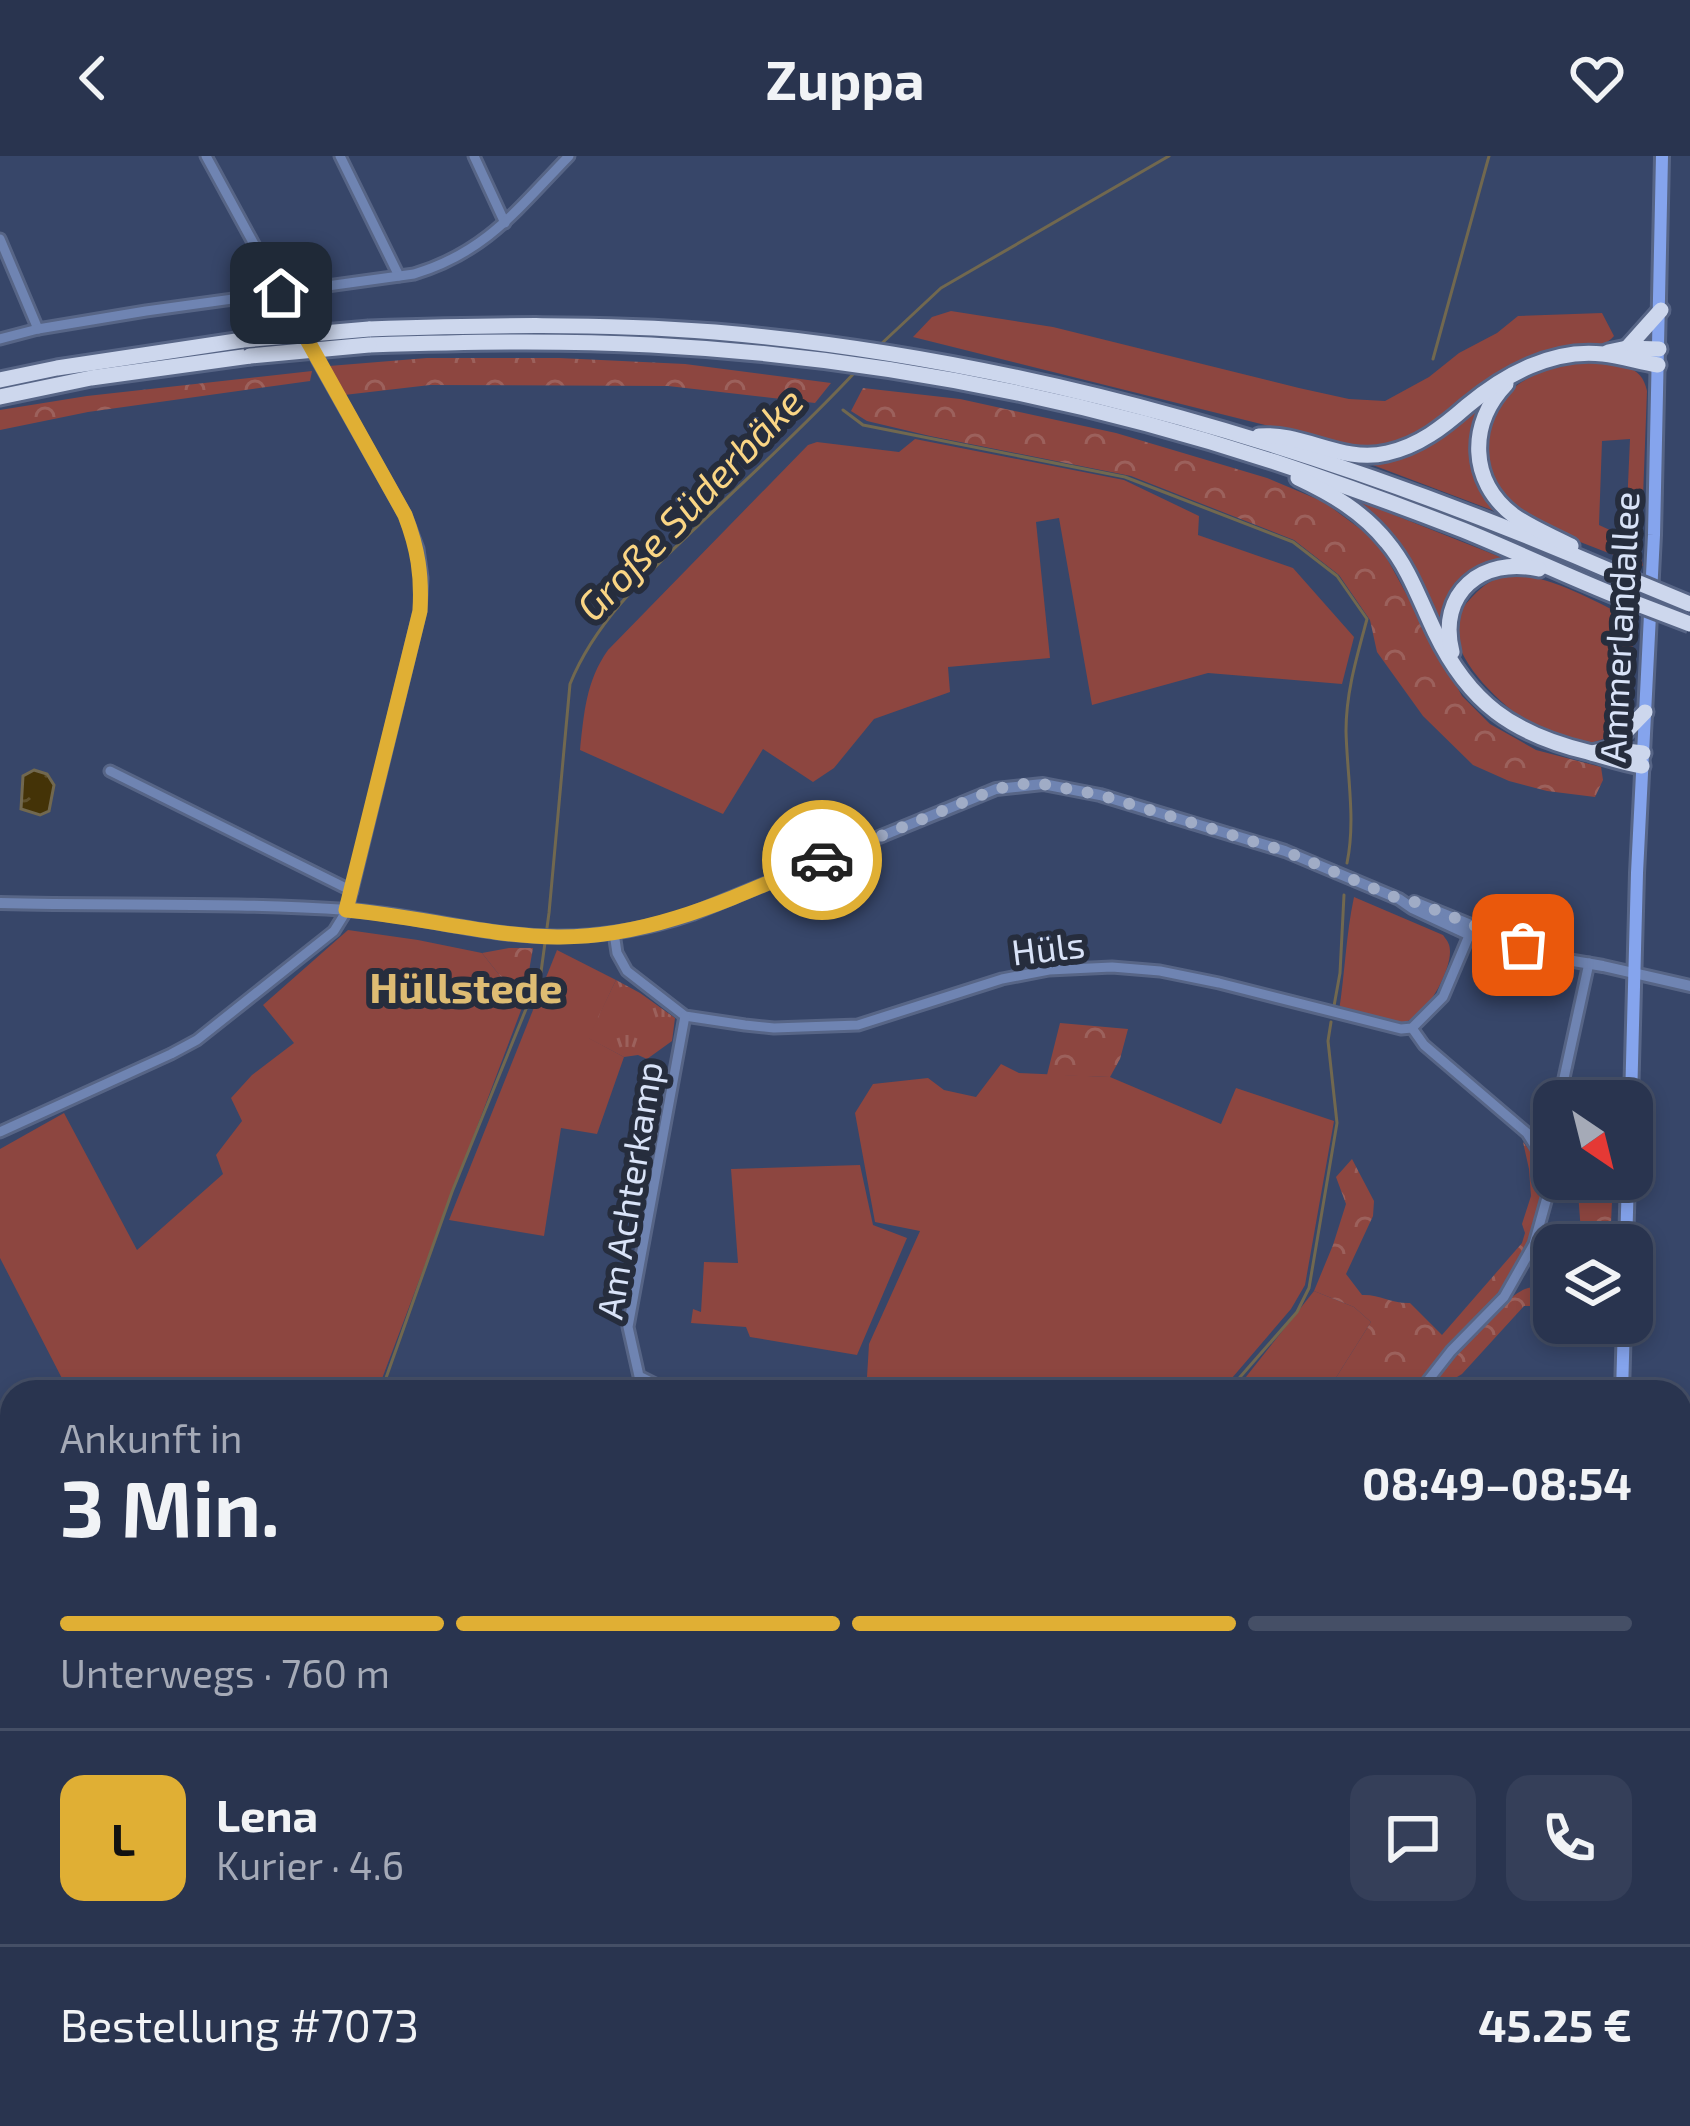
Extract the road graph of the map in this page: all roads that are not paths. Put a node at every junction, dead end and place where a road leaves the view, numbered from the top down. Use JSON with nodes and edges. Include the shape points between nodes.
{"nodes":[{"id":1,"x":206,"y":156,"type":"edge"},
{"id":2,"x":340,"y":156,"type":"edge"},
{"id":3,"x":474,"y":156,"type":"edge"},
{"id":4,"x":568,"y":156,"type":"edge"},
{"id":5,"x":1662,"y":156,"type":"edge"},
{"id":6,"x":505,"y":223,"type":"junction"},
{"id":7,"x":0,"y":238,"type":"edge"},
{"id":8,"x":399,"y":276,"type":"junction"},
{"id":9,"x":281,"y":293,"type":"junction"},
{"id":10,"x":1661,"y":310,"type":"junction"},
{"id":11,"x":38,"y":329,"type":"junction"},
{"id":12,"x":0,"y":339,"type":"edge"},
{"id":13,"x":247,"y":348,"type":"junction"},
{"id":14,"x":1627,"y":348,"type":"junction"},
{"id":15,"x":1602,"y":354,"type":"junction"},
{"id":16,"x":1658,"y":357,"type":"junction"},
{"id":17,"x":913,"y":365,"type":"junction"},
{"id":18,"x":1516,"y":373,"type":"junction"},
{"id":19,"x":0,"y":380,"type":"edge"},
{"id":20,"x":0,"y":397,"type":"edge"},
{"id":21,"x":1250,"y":436,"type":"junction"},
{"id":22,"x":1270,"y":460,"type":"junction"},
{"id":23,"x":1586,"y":561,"type":"junction"},
{"id":24,"x":1617,"y":596,"type":"junction"},
{"id":25,"x":1690,"y":604,"type":"edge"},
{"id":26,"x":1690,"y":624,"type":"edge"},
{"id":27,"x":1456,"y":667,"type":"junction"},
{"id":28,"x":1645,"y":712,"type":"junction"},
{"id":29,"x":1609,"y":748,"type":"junction"},
{"id":30,"x":1591,"y":753,"type":"junction"},
{"id":31,"x":1642,"y":759,"type":"junction"},
{"id":32,"x":110,"y":771,"type":"dead end"},
{"id":33,"x":352,"y":891,"type":"junction"},
{"id":34,"x":0,"y":903,"type":"edge"},
{"id":35,"x":346,"y":910,"type":"junction"},
{"id":36,"x":1472,"y":930,"type":"junction"},
{"id":37,"x":614,"y":933,"type":"junction"},
{"id":38,"x":1589,"y":963,"type":"junction"},
{"id":39,"x":1634,"y":974,"type":"junction"},
{"id":40,"x":1690,"y":986,"type":"edge"},
{"id":41,"x":685,"y":1016,"type":"junction"},
{"id":42,"x":1412,"y":1028,"type":"junction"},
{"id":43,"x":1564,"y":1080,"type":"edge"},
{"id":44,"x":1631,"y":1080,"type":"edge"},
{"id":45,"x":0,"y":1132,"type":"edge"},
{"id":46,"x":1623,"y":1344,"type":"edge"},
{"id":47,"x":647,"y":1380,"type":"edge"},
{"id":48,"x":1427,"y":1380,"type":"edge"},
{"id":49,"x":1622,"y":1380,"type":"edge"}],
"edges":[{"from":1,"to":9,"type":"street"},
{"from":2,"to":8,"type":"street"},
{"from":3,"to":6,"type":"street"},
{"from":4,"to":6,"type":"street"},
{"from":5,"to":10,"type":"main road","name":"Ammerlandallee"},
{"from":6,"to":8,"type":"street","via":[[444,265]]},
{"from":7,"to":11,"type":"street"},
{"from":8,"to":9,"type":"street"},
{"from":9,"to":11,"type":"street"},
{"from":9,"to":33,"type":"street","via":[[405,515],[422,578]]},
{"from":10,"to":14,"type":"highway"},
{"from":10,"to":16,"type":"main road","name":"Ammerlandallee"},
{"from":11,"to":12,"type":"street"},
{"from":13,"to":17,"type":"highway","bridge":true,"via":[[369,337],[830,353]]},
{"from":13,"to":19,"type":"highway"},
{"from":13,"to":20,"type":"highway"},
{"from":14,"to":15,"type":"highway"},
{"from":14,"to":16,"type":"highway"},
{"from":15,"to":16,"type":"highway"},
{"from":15,"to":18,"type":"highway"},
{"from":16,"to":28,"type":"main road","name":"Ammerlandallee"},
{"from":17,"to":21,"type":"highway","via":[[1007,374]]},
{"from":17,"to":22,"type":"highway"},
{"from":18,"to":21,"type":"highway","via":[[1421,440],[1387,453],[1350,455],[1276,434]]},
{"from":18,"to":23,"type":"highway","via":[[1482,420],[1483,476],[1516,518]]},
{"from":21,"to":23,"type":"highway"},
{"from":22,"to":24,"type":"highway"},
{"from":22,"to":27,"type":"highway","via":[[1335,496],[1387,541]]},
{"from":23,"to":25,"type":"highway","bridge":true},
{"from":24,"to":26,"type":"highway","bridge":true},
{"from":24,"to":27,"type":"highway","via":[[1530,567],[1484,572],[1451,612]]},
{"from":27,"to":30,"type":"highway","via":[[1514,725]]},
{"from":28,"to":29,"type":"highway"},
{"from":28,"to":31,"type":"main road","name":"Ammerlandallee"},
{"from":29,"to":30,"type":"highway"},
{"from":29,"to":31,"type":"highway"},
{"from":30,"to":31,"type":"highway","via":[[1619,763]]},
{"from":31,"to":39,"type":"main road","name":"Ammerlandallee"},
{"from":32,"to":33,"type":"street"},
{"from":33,"to":35,"type":"street"},
{"from":34,"to":35,"type":"street"},
{"from":35,"to":37,"type":"street","via":[[533,936]]},
{"from":35,"to":45,"type":"street","via":[[334,931],[197,1040]]},
{"from":36,"to":37,"type":"street","via":[[1217,829],[1062,786],[1020,784],[692,914]]},
{"from":36,"to":38,"type":"street"},
{"from":36,"to":42,"type":"street","via":[[1443,997]]},
{"from":37,"to":41,"type":"street","via":[[627,971]]},
{"from":38,"to":39,"type":"street"},
{"from":38,"to":43,"type":"street"},
{"from":39,"to":40,"type":"street"},
{"from":39,"to":44,"type":"main road","name":"Ammerlandallee"},
{"from":41,"to":42,"type":"street","name":"Hüls","via":[[845,1027],[1002,979],[1112,967]]},
{"from":41,"to":47,"type":"street","name":"Am Achterkamp","via":[[628,1327],[639,1376]]},
{"from":42,"to":48,"type":"street","via":[[1527,1133],[1541,1153],[1548,1194],[1534,1244],[1504,1297]]},
{"from":46,"to":49,"type":"main road"}]}
